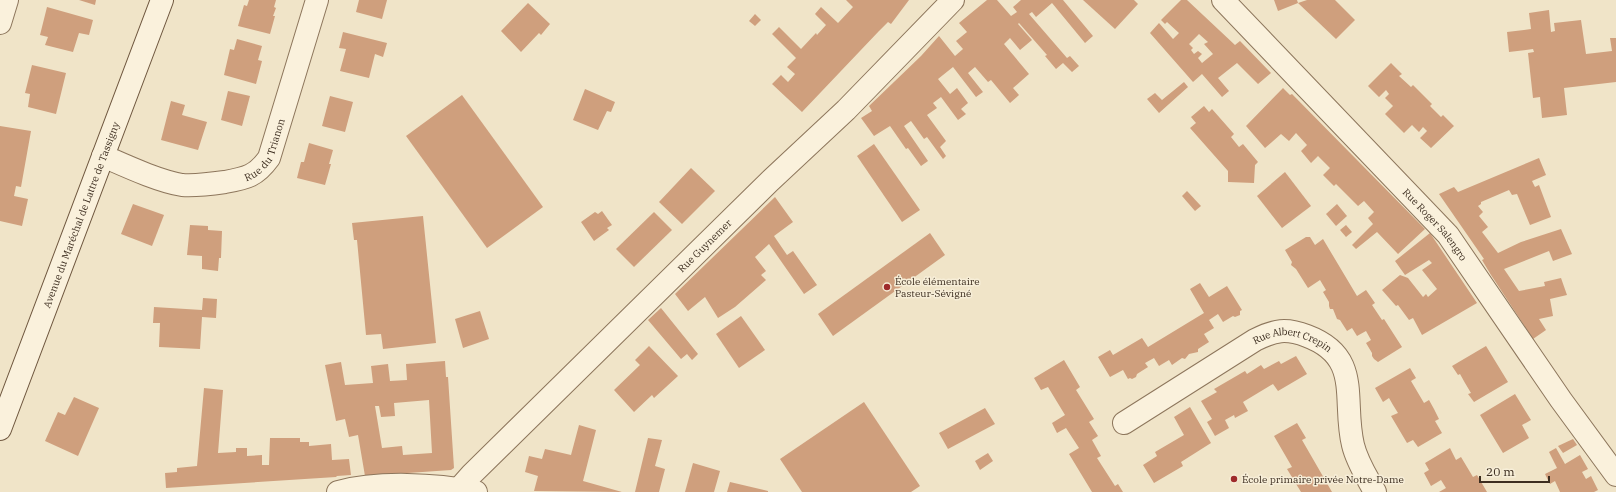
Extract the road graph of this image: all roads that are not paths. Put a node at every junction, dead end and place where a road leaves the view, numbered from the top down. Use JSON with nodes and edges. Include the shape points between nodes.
{"nodes":[{"id":1,"x":7,"y":0,"type":"edge"},
{"id":2,"x":162,"y":0,"type":"edge"},
{"id":3,"x":317,"y":0,"type":"edge"},
{"id":4,"x":953,"y":0,"type":"edge"},
{"id":5,"x":1223,"y":0,"type":"edge"},
{"id":6,"x":0,"y":23,"type":"edge"},
{"id":7,"x":103,"y":156,"type":"junction"},
{"id":8,"x":1124,"y":423,"type":"dead end"},
{"id":9,"x":0,"y":429,"type":"edge"},
{"id":10,"x":1616,"y":474,"type":"edge"},
{"id":11,"x":463,"y":491,"type":"edge"},
{"id":12,"x":338,"y":492,"type":"edge"},
{"id":13,"x":1375,"y":492,"type":"edge"}],
"edges":[{"from":1,"to":6,"type":"street"},
{"from":2,"to":7,"type":"street","name":"Avenue du Maréchal de Lattre de Tassigny"},
{"from":3,"to":7,"type":"street","name":"Rue du Trianon","via":[[269,158],[253,175],[221,182],[182,185]]},
{"from":4,"to":11,"type":"street","name":"Rue Guynemer"},
{"from":5,"to":10,"type":"street","name":"Rue Roger Salengro","via":[[1438,223],[1561,400]]},
{"from":7,"to":9,"type":"street","name":"Avenue du Maréchal de Lattre de Tassigny"},
{"from":8,"to":13,"type":"street","name":"Rue Albert Crepin","via":[[1270,332],[1297,333],[1327,346],[1341,360],[1348,388],[1353,445],[1362,470]]},
{"from":11,"to":12,"type":"street","via":[[429,486],[383,486]]}]}
